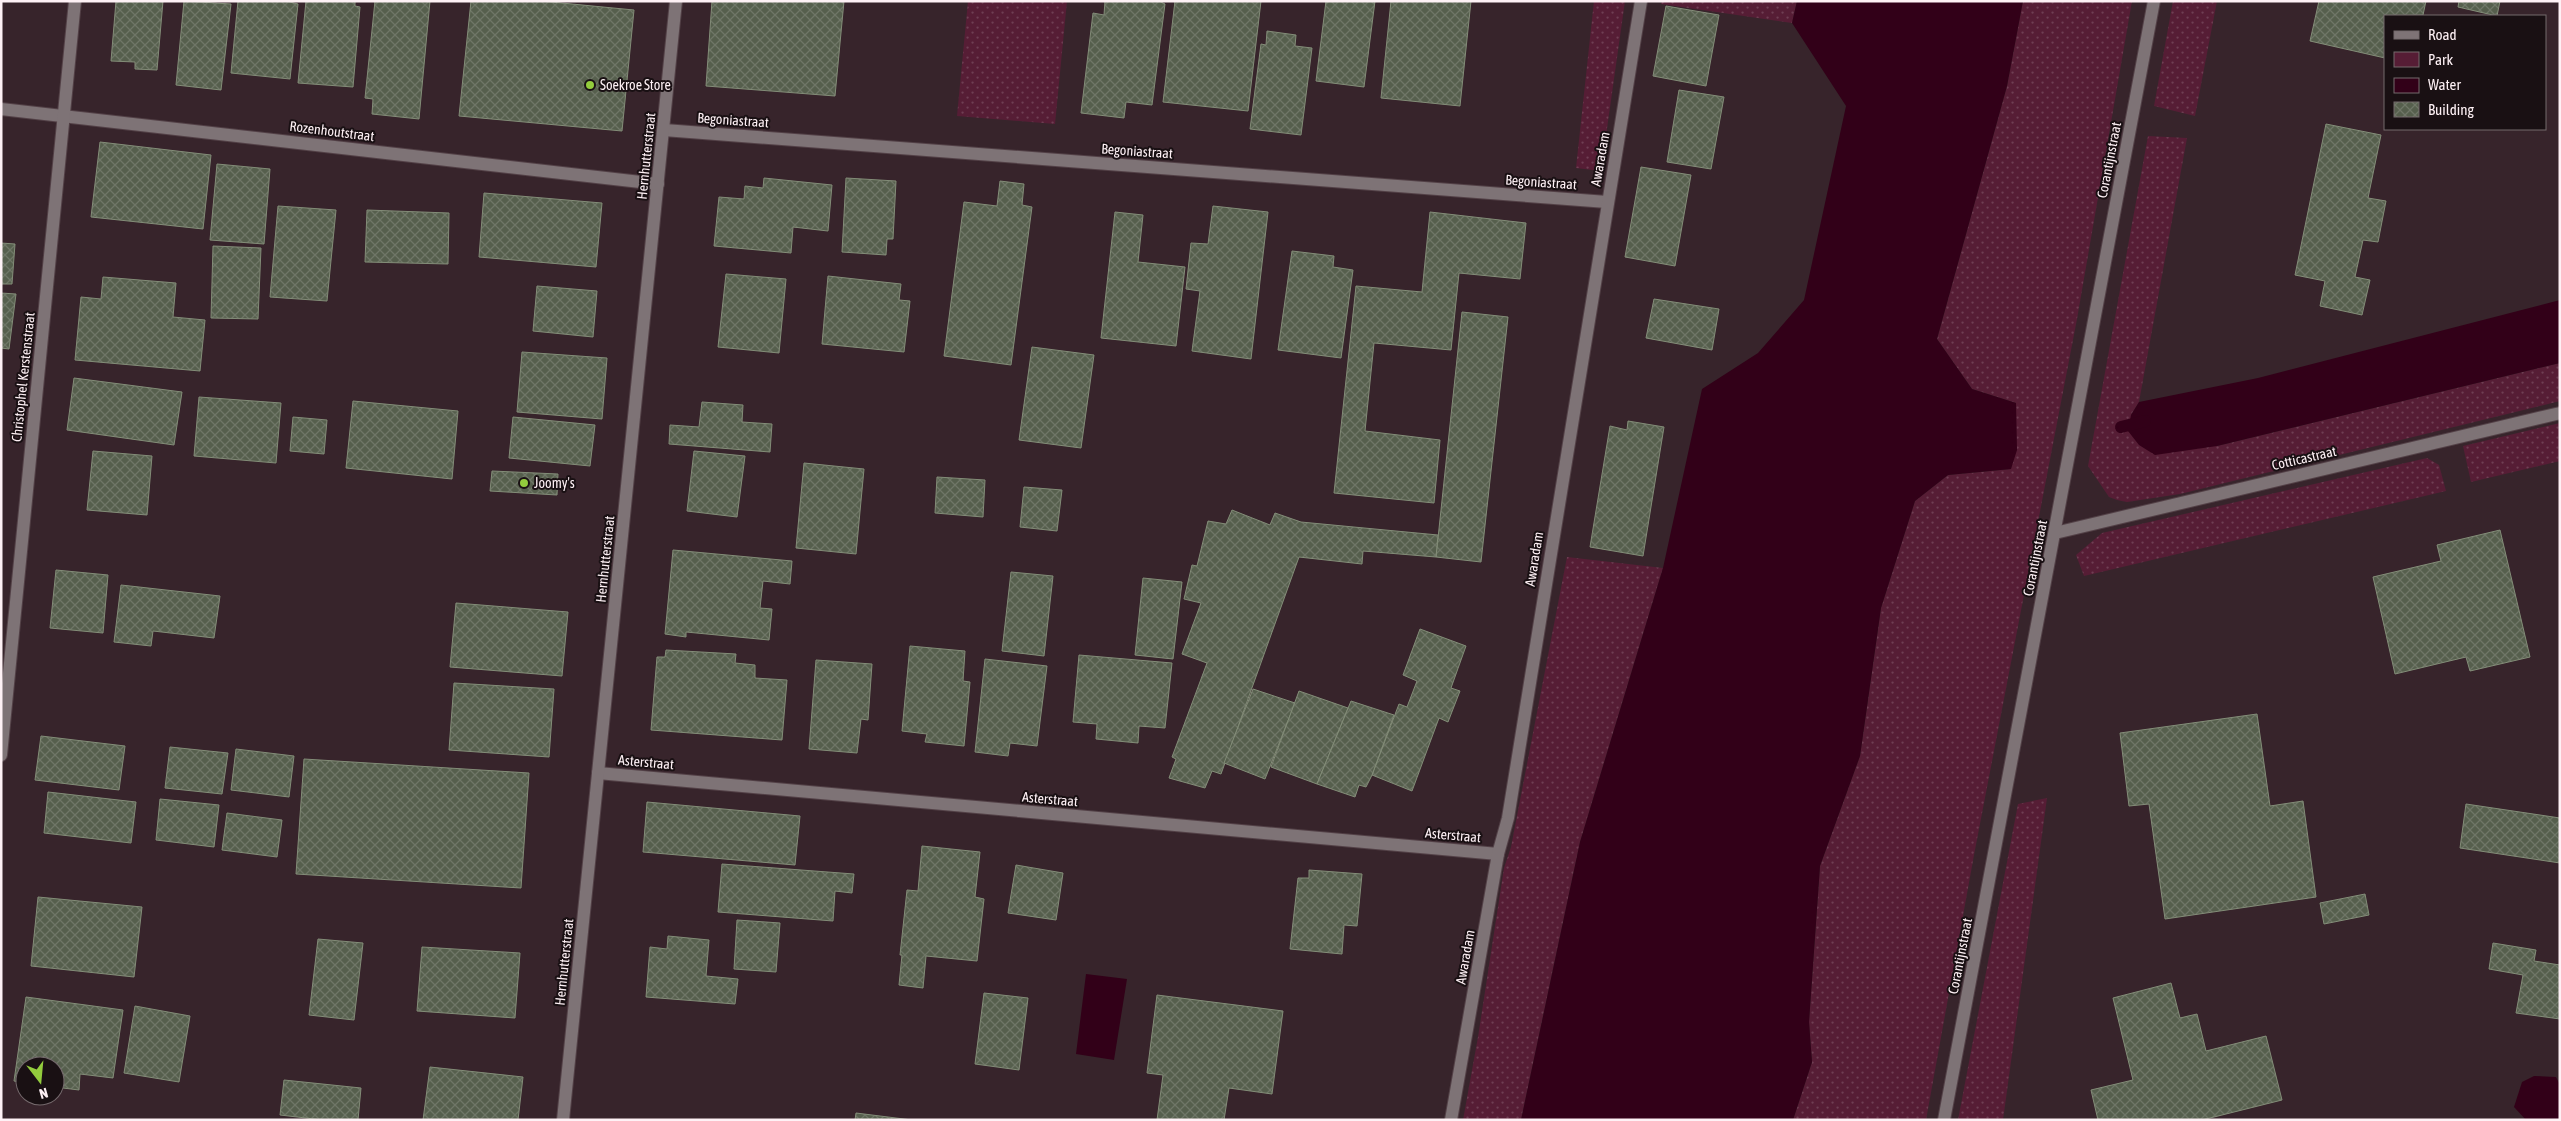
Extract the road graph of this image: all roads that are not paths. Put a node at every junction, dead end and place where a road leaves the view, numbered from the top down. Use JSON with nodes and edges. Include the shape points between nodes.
{"nodes":[{"id":1,"x":75,"y":1,"type":"edge"},
{"id":2,"x":676,"y":1,"type":"edge"},
{"id":3,"x":1641,"y":1,"type":"edge"},
{"id":4,"x":2154,"y":1,"type":"edge"},
{"id":5,"x":1,"y":109,"type":"edge"},
{"id":6,"x":64,"y":115,"type":"junction"},
{"id":7,"x":664,"y":130,"type":"junction"},
{"id":8,"x":658,"y":184,"type":"junction"},
{"id":9,"x":1607,"y":202,"type":"junction"},
{"id":10,"x":2560,"y":413,"type":"edge"},
{"id":11,"x":2055,"y":533,"type":"junction"},
{"id":12,"x":1,"y":755,"type":"edge"},
{"id":13,"x":598,"y":773,"type":"junction"},
{"id":14,"x":1498,"y":854,"type":"junction"},
{"id":15,"x":563,"y":1120,"type":"edge"},
{"id":16,"x":1451,"y":1120,"type":"edge"},
{"id":17,"x":1944,"y":1120,"type":"edge"}],
"edges":[{"from":1,"to":6,"type":"street","name":"Christophel Kerstenstraat"},
{"from":2,"to":7,"type":"street","name":"Hernhutterstraat"},
{"from":3,"to":9,"type":"street","name":"Awaradam"},
{"from":4,"to":11,"type":"street","name":"Corantijnstraat"},
{"from":5,"to":6,"type":"street","name":"Rozenhoutstraat"},
{"from":6,"to":8,"type":"street","name":"Rozenhoutstraat"},
{"from":6,"to":12,"type":"street","name":"Christophel Kerstenstraat"},
{"from":7,"to":8,"type":"street","name":"Hernhutterstraat"},
{"from":7,"to":9,"type":"street","name":"Begoniastraat"},
{"from":8,"to":13,"type":"street","name":"Hernhutterstraat"},
{"from":9,"to":14,"type":"street","name":"Awaradam","via":[[1508,818]]},
{"from":10,"to":11,"type":"street","name":"Cotticastraat"},
{"from":11,"to":17,"type":"street","name":"Corantijnstraat"},
{"from":13,"to":14,"type":"street","name":"Asterstraat"},
{"from":13,"to":15,"type":"street","name":"Hernhutterstraat"},
{"from":14,"to":16,"type":"street","name":"Awaradam"}]}
